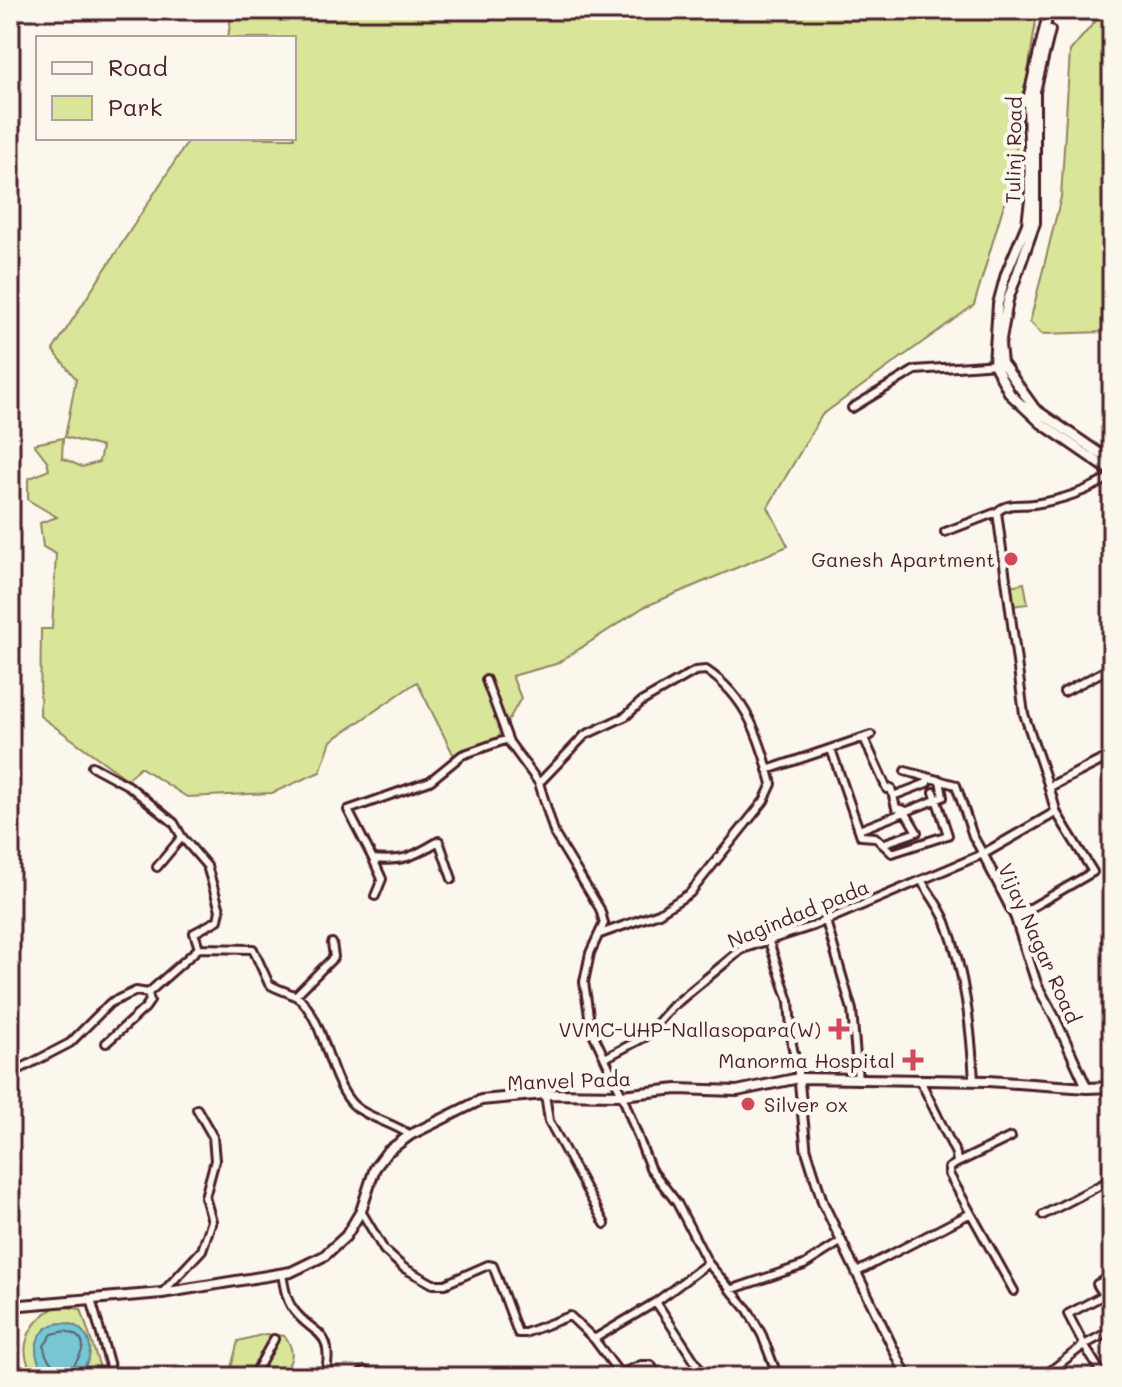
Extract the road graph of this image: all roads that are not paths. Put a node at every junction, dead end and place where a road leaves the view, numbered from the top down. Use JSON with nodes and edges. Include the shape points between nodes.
{"nodes":[{"id":1,"x":1052,"y":10,"type":"edge"},
{"id":2,"x":998,"y":364,"type":"junction"},
{"id":3,"x":852,"y":408,"type":"dead end"},
{"id":4,"x":1112,"y":462,"type":"edge"},
{"id":5,"x":1112,"y":474,"type":"edge"},
{"id":6,"x":997,"y":512,"type":"junction"},
{"id":7,"x":945,"y":532,"type":"dead end"},
{"id":8,"x":1112,"y":667,"type":"edge"},
{"id":9,"x":486,"y":680,"type":"dead end"},
{"id":10,"x":1064,"y":692,"type":"dead end"},
{"id":11,"x":508,"y":739,"type":"junction"},
{"id":12,"x":831,"y":749,"type":"junction"},
{"id":13,"x":1112,"y":755,"type":"edge"},
{"id":14,"x":92,"y":766,"type":"dead end"},
{"id":15,"x":767,"y":770,"type":"junction"},
{"id":16,"x":905,"y":771,"type":"dead end"},
{"id":17,"x":928,"y":778,"type":"junction"},
{"id":18,"x":940,"y":780,"type":"junction"},
{"id":19,"x":539,"y":783,"type":"junction"},
{"id":20,"x":1049,"y":787,"type":"junction"},
{"id":21,"x":893,"y":796,"type":"junction"},
{"id":22,"x":935,"y":796,"type":"junction"},
{"id":23,"x":904,"y":810,"type":"junction"},
{"id":24,"x":1056,"y":812,"type":"junction"},
{"id":25,"x":859,"y":830,"type":"junction"},
{"id":26,"x":182,"y":837,"type":"junction"},
{"id":27,"x":882,"y":844,"type":"junction"},
{"id":28,"x":983,"y":854,"type":"junction"},
{"id":29,"x":373,"y":859,"type":"junction"},
{"id":30,"x":157,"y":867,"type":"dead end"},
{"id":31,"x":452,"y":879,"type":"dead end"},
{"id":32,"x":921,"y":880,"type":"junction"},
{"id":33,"x":375,"y":896,"type":"dead end"},
{"id":34,"x":1015,"y":917,"type":"junction"},
{"id":35,"x":826,"y":921,"type":"junction"},
{"id":36,"x":600,"y":934,"type":"junction"},
{"id":37,"x":769,"y":942,"type":"junction"},
{"id":38,"x":332,"y":943,"type":"dead end"},
{"id":39,"x":199,"y":948,"type":"junction"},
{"id":40,"x":148,"y":993,"type":"junction"},
{"id":41,"x":296,"y":995,"type":"junction"},
{"id":42,"x":106,"y":1043,"type":"dead end"},
{"id":43,"x":605,"y":1058,"type":"junction"},
{"id":44,"x":799,"y":1078,"type":"junction"},
{"id":45,"x":10,"y":1079,"type":"edge"},
{"id":46,"x":858,"y":1080,"type":"junction"},
{"id":47,"x":974,"y":1081,"type":"junction"},
{"id":48,"x":921,"y":1082,"type":"junction"},
{"id":49,"x":1112,"y":1087,"type":"edge"},
{"id":50,"x":1087,"y":1088,"type":"junction"},
{"id":51,"x":545,"y":1094,"type":"junction"},
{"id":52,"x":622,"y":1095,"type":"junction"},
{"id":53,"x":197,"y":1109,"type":"dead end"},
{"id":54,"x":410,"y":1135,"type":"junction"},
{"id":55,"x":1011,"y":1137,"type":"dead end"},
{"id":56,"x":957,"y":1163,"type":"junction"},
{"id":57,"x":1112,"y":1165,"type":"edge"},
{"id":58,"x":1112,"y":1173,"type":"edge"},
{"id":59,"x":1112,"y":1179,"type":"edge"},
{"id":60,"x":361,"y":1211,"type":"junction"},
{"id":61,"x":969,"y":1214,"type":"junction"},
{"id":62,"x":1043,"y":1215,"type":"dead end"},
{"id":63,"x":605,"y":1224,"type":"dead end"},
{"id":64,"x":842,"y":1241,"type":"junction"},
{"id":65,"x":708,"y":1263,"type":"junction"},
{"id":66,"x":857,"y":1272,"type":"junction"},
{"id":67,"x":282,"y":1274,"type":"junction"},
{"id":68,"x":1112,"y":1277,"type":"edge"},
{"id":69,"x":730,"y":1290,"type":"junction"},
{"id":70,"x":1014,"y":1291,"type":"dead end"},
{"id":71,"x":162,"y":1293,"type":"junction"},
{"id":72,"x":91,"y":1299,"type":"junction"},
{"id":73,"x":656,"y":1302,"type":"junction"},
{"id":74,"x":10,"y":1306,"type":"edge"},
{"id":75,"x":1112,"y":1330,"type":"edge"},
{"id":76,"x":274,"y":1339,"type":"dead end"},
{"id":77,"x":594,"y":1339,"type":"junction"},
{"id":78,"x":1084,"y":1345,"type":"junction"},
{"id":79,"x":621,"y":1376,"type":"edge"},
{"id":80,"x":1112,"y":1376,"type":"edge"},
{"id":81,"x":113,"y":1377,"type":"edge"},
{"id":82,"x":253,"y":1377,"type":"edge"},
{"id":83,"x":325,"y":1377,"type":"edge"},
{"id":84,"x":356,"y":1377,"type":"edge"},
{"id":85,"x":376,"y":1377,"type":"edge"},
{"id":86,"x":658,"y":1377,"type":"edge"},
{"id":87,"x":705,"y":1377,"type":"edge"},
{"id":88,"x":778,"y":1377,"type":"edge"},
{"id":89,"x":907,"y":1377,"type":"edge"},
{"id":90,"x":1047,"y":1377,"type":"edge"}],
"edges":[{"from":1,"to":2,"type":"main road","name":"Tulinj Road","via":[[1035,91],[1035,223],[1008,300]]},
{"from":2,"to":3,"type":"street","via":[[915,370]]},
{"from":2,"to":4,"type":"main road","via":[[1035,409]]},
{"from":2,"to":5,"type":"main road","via":[[1010,394]]},
{"from":5,"to":6,"type":"street","via":[[1084,492]]},
{"from":6,"to":7,"type":"street"},
{"from":6,"to":20,"type":"street","via":[[1024,714]]},
{"from":8,"to":10,"type":"street"},
{"from":9,"to":11,"type":"street"},
{"from":11,"to":19,"type":"street"},
{"from":11,"to":29,"type":"street","via":[[462,755],[430,781],[348,810]]},
{"from":12,"to":15,"type":"street"},
{"from":12,"to":21,"type":"street","via":[[868,737]]},
{"from":12,"to":25,"type":"street"},
{"from":13,"to":20,"type":"street"},
{"from":14,"to":26,"type":"street","via":[[157,808]]},
{"from":15,"to":19,"type":"street","via":[[746,710],[725,683],[706,670],[695,671],[621,719],[585,735]]},
{"from":15,"to":36,"type":"street","via":[[771,791],[690,893],[659,913]]},
{"from":16,"to":17,"type":"street"},
{"from":17,"to":18,"type":"street"},
{"from":17,"to":21,"type":"street"},
{"from":18,"to":22,"type":"street","via":[[943,797]]},
{"from":18,"to":28,"type":"street","via":[[956,785]]},
{"from":19,"to":36,"type":"street","via":[[555,835],[600,909]]},
{"from":20,"to":24,"type":"street"},
{"from":21,"to":23,"type":"street","via":[[896,808]]},
{"from":22,"to":23,"type":"street"},
{"from":22,"to":27,"type":"street","via":[[948,835],[892,853]]},
{"from":23,"to":25,"type":"street"},
{"from":23,"to":27,"type":"street","via":[[917,832]]},
{"from":24,"to":28,"type":"street"},
{"from":24,"to":34,"type":"street","via":[[1093,872]]},
{"from":25,"to":27,"type":"street","via":[[861,836],[875,837]]},
{"from":26,"to":30,"type":"street"},
{"from":26,"to":39,"type":"street","via":[[207,866],[220,910],[218,920],[194,933]]},
{"from":28,"to":32,"type":"street","name":"Nagindad pada"},
{"from":28,"to":34,"type":"street","name":"Vijay Nagar Road"},
{"from":29,"to":31,"type":"street","via":[[410,858],[439,841]]},
{"from":29,"to":33,"type":"street","via":[[382,879]]},
{"from":32,"to":35,"type":"street","name":"Nagindad pada"},
{"from":32,"to":47,"type":"street","via":[[945,919],[955,951]]},
{"from":34,"to":50,"type":"street","name":"Vijay Nagar Road","via":[[1031,972]]},
{"from":35,"to":37,"type":"street","name":"Nagindad pada"},
{"from":35,"to":46,"type":"street","via":[[852,1010]]},
{"from":36,"to":43,"type":"street","via":[[584,982],[591,1029]]},
{"from":37,"to":43,"type":"street","name":"Nagindad pada","via":[[727,959],[645,1037]]},
{"from":37,"to":44,"type":"street","via":[[789,1001]]},
{"from":38,"to":41,"type":"street","via":[[334,957]]},
{"from":39,"to":40,"type":"street"},
{"from":39,"to":41,"type":"street","via":[[253,949],[269,984]]},
{"from":40,"to":42,"type":"street","via":[[145,1008]]},
{"from":40,"to":45,"type":"street","via":[[136,991],[110,1003],[70,1043]]},
{"from":41,"to":54,"type":"street","via":[[323,1036],[350,1101]]},
{"from":43,"to":52,"type":"street"},
{"from":44,"to":46,"type":"main road","name":"Manvel Pada"},
{"from":44,"to":52,"type":"main road","name":"Manvel Pada","via":[[737,1091],[669,1089]]},
{"from":44,"to":64,"type":"street","via":[[806,1149]]},
{"from":46,"to":48,"type":"main road","name":"Manvel Pada"},
{"from":47,"to":48,"type":"main road","name":"Manvel Pada"},
{"from":47,"to":50,"type":"main road","name":"Manvel Pada"},
{"from":48,"to":56,"type":"street"},
{"from":49,"to":50,"type":"main road","name":"Manvel Pada"},
{"from":51,"to":52,"type":"main road","name":"Manvel Pada"},
{"from":51,"to":54,"type":"main road","name":"Manvel Pada","via":[[481,1100]]},
{"from":51,"to":63,"type":"street","via":[[549,1121]]},
{"from":52,"to":65,"type":"street","via":[[650,1168],[677,1203]]},
{"from":53,"to":71,"type":"street","via":[[213,1137],[215,1160],[205,1197],[212,1221],[202,1250]]},
{"from":54,"to":60,"type":"main road","name":"Manvel Pada","via":[[375,1168]]},
{"from":55,"to":56,"type":"street"},
{"from":56,"to":61,"type":"street","via":[[948,1172]]},
{"from":57,"to":58,"type":"street"},
{"from":59,"to":62,"type":"street"},
{"from":60,"to":67,"type":"main road","name":"Manvel Pada","via":[[346,1236],[324,1256]]},
{"from":60,"to":77,"type":"street","via":[[384,1250],[433,1284],[493,1266],[518,1333],[570,1316]]},
{"from":61,"to":66,"type":"street"},
{"from":61,"to":70,"type":"street"},
{"from":64,"to":66,"type":"street"},
{"from":64,"to":69,"type":"street","via":[[804,1265]]},
{"from":65,"to":69,"type":"street"},
{"from":65,"to":73,"type":"street"},
{"from":66,"to":89,"type":"street"},
{"from":67,"to":71,"type":"main road","name":"Manvel Pada"},
{"from":67,"to":83,"type":"street","via":[[290,1305],[324,1339]]},
{"from":68,"to":78,"type":"street","via":[[1097,1284],[1104,1295],[1068,1314]]},
{"from":69,"to":88,"type":"street","via":[[762,1335]]},
{"from":71,"to":72,"type":"main road","name":"Manvel Pada"},
{"from":72,"to":74,"type":"main road","name":"Manvel Pada"},
{"from":72,"to":81,"type":"street"},
{"from":73,"to":77,"type":"street"},
{"from":73,"to":87,"type":"street"},
{"from":75,"to":78,"type":"street"},
{"from":76,"to":82,"type":"street"},
{"from":77,"to":79,"type":"street"},
{"from":78,"to":80,"type":"street","via":[[1100,1371]]},
{"from":78,"to":90,"type":"street"},
{"from":79,"to":86,"type":"street","via":[[646,1364]]},
{"from":84,"to":85,"type":"street","via":[[365,1371]]}]}
